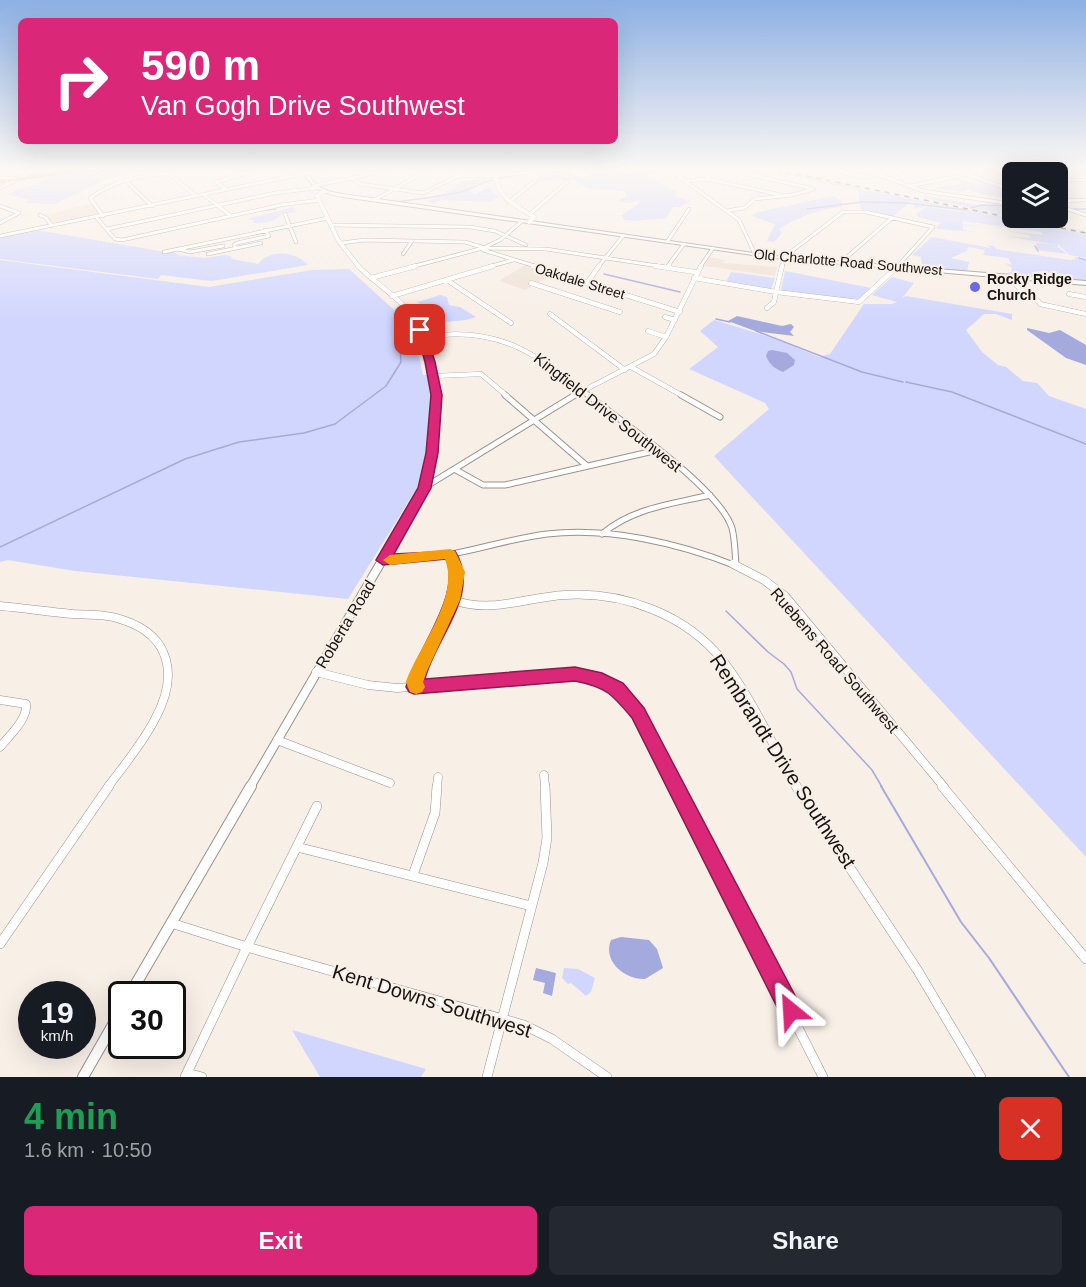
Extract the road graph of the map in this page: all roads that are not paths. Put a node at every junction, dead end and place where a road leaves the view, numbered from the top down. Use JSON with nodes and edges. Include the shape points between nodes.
{"nodes":[{"id":1,"x":46,"y":218,"type":"edge"},
{"id":2,"x":90,"y":218,"type":"edge"},
{"id":3,"x":97,"y":218,"type":"edge"},
{"id":4,"x":156,"y":218,"type":"edge"},
{"id":5,"x":220,"y":218,"type":"edge"},
{"id":6,"x":287,"y":218,"type":"edge"},
{"id":7,"x":327,"y":218,"type":"edge"},
{"id":8,"x":328,"y":218,"type":"edge"},
{"id":9,"x":499,"y":218,"type":"edge"},
{"id":10,"x":532,"y":218,"type":"edge"},
{"id":11,"x":683,"y":218,"type":"edge"},
{"id":12,"x":736,"y":218,"type":"edge"},
{"id":13,"x":835,"y":218,"type":"edge"},
{"id":14,"x":892,"y":218,"type":"edge"},
{"id":15,"x":893,"y":218,"type":"edge"},
{"id":16,"x":526,"y":222,"type":"junction"},
{"id":17,"x":290,"y":225,"type":"junction"},
{"id":18,"x":332,"y":225,"type":"junction"},
{"id":19,"x":52,"y":226,"type":"junction"},
{"id":20,"x":106,"y":229,"type":"junction"},
{"id":21,"x":265,"y":230,"type":"junction"},
{"id":22,"x":0,"y":236,"type":"edge"},
{"id":23,"x":506,"y":236,"type":"junction"},
{"id":24,"x":623,"y":236,"type":"junction"},
{"id":25,"x":412,"y":241,"type":"junction"},
{"id":26,"x":296,"y":242,"type":"dead end"},
{"id":27,"x":667,"y":242,"type":"junction"},
{"id":28,"x":261,"y":243,"type":"dead end"},
{"id":29,"x":342,"y":243,"type":"junction"},
{"id":30,"x":684,"y":244,"type":"junction"},
{"id":31,"x":223,"y":246,"type":"dead end"},
{"id":32,"x":177,"y":248,"type":"junction"},
{"id":33,"x":236,"y":248,"type":"junction"},
{"id":34,"x":481,"y":248,"type":"junction"},
{"id":35,"x":538,"y":248,"type":"junction"},
{"id":36,"x":713,"y":248,"type":"junction"},
{"id":37,"x":164,"y":252,"type":"dead end"},
{"id":38,"x":208,"y":254,"type":"dead end"},
{"id":39,"x":403,"y":254,"type":"dead end"},
{"id":40,"x":756,"y":254,"type":"junction"},
{"id":41,"x":603,"y":258,"type":"junction"},
{"id":42,"x":784,"y":258,"type":"junction"},
{"id":43,"x":514,"y":260,"type":"junction"},
{"id":44,"x":840,"y":263,"type":"junction"},
{"id":45,"x":897,"y":267,"type":"junction"},
{"id":46,"x":667,"y":268,"type":"junction"},
{"id":47,"x":695,"y":274,"type":"junction"},
{"id":48,"x":1019,"y":277,"type":"junction"},
{"id":49,"x":371,"y":278,"type":"junction"},
{"id":50,"x":447,"y":280,"type":"junction"},
{"id":51,"x":531,"y":283,"type":"dead end"},
{"id":52,"x":587,"y":283,"type":"junction"},
{"id":53,"x":1086,"y":283,"type":"edge"},
{"id":54,"x":777,"y":291,"type":"junction"},
{"id":55,"x":1069,"y":294,"type":"dead end"},
{"id":56,"x":392,"y":296,"type":"junction"},
{"id":57,"x":1086,"y":297,"type":"edge"},
{"id":58,"x":767,"y":308,"type":"dead end"},
{"id":59,"x":620,"y":312,"type":"dead end"},
{"id":60,"x":680,"y":312,"type":"junction"},
{"id":61,"x":550,"y":314,"type":"dead end"},
{"id":62,"x":1086,"y":314,"type":"edge"},
{"id":63,"x":665,"y":317,"type":"dead end"},
{"id":64,"x":675,"y":320,"type":"junction"},
{"id":65,"x":511,"y":323,"type":"dead end"},
{"id":66,"x":648,"y":331,"type":"dead end"},
{"id":67,"x":423,"y":337,"type":"junction"},
{"id":68,"x":666,"y":337,"type":"junction"},
{"id":69,"x":631,"y":367,"type":"junction"},
{"id":70,"x":625,"y":370,"type":"junction"},
{"id":71,"x":434,"y":376,"type":"junction"},
{"id":72,"x":582,"y":391,"type":"junction"},
{"id":73,"x":720,"y":417,"type":"dead end"},
{"id":74,"x":534,"y":419,"type":"junction"},
{"id":75,"x":658,"y":450,"type":"junction"},
{"id":76,"x":587,"y":466,"type":"junction"},
{"id":77,"x":456,"y":470,"type":"junction"},
{"id":78,"x":425,"y":488,"type":"junction"},
{"id":79,"x":710,"y":495,"type":"junction"},
{"id":80,"x":602,"y":534,"type":"junction"},
{"id":81,"x":450,"y":554,"type":"junction"},
{"id":82,"x":383,"y":560,"type":"junction"},
{"id":83,"x":735,"y":565,"type":"junction"},
{"id":84,"x":453,"y":600,"type":"junction"},
{"id":85,"x":0,"y":606,"type":"edge"},
{"id":86,"x":316,"y":672,"type":"junction"},
{"id":87,"x":414,"y":687,"type":"junction"},
{"id":88,"x":0,"y":700,"type":"edge"},
{"id":89,"x":277,"y":740,"type":"junction"},
{"id":90,"x":0,"y":747,"type":"edge"},
{"id":91,"x":544,"y":775,"type":"dead end"},
{"id":92,"x":438,"y":777,"type":"dead end"},
{"id":93,"x":390,"y":783,"type":"dead end"},
{"id":94,"x":317,"y":806,"type":"dead end"},
{"id":95,"x":297,"y":847,"type":"junction"},
{"id":96,"x":414,"y":875,"type":"junction"},
{"id":97,"x":531,"y":906,"type":"junction"},
{"id":98,"x":171,"y":923,"type":"junction"},
{"id":99,"x":0,"y":944,"type":"edge"},
{"id":100,"x":247,"y":947,"type":"junction"},
{"id":101,"x":1086,"y":959,"type":"edge"},
{"id":102,"x":138,"y":981,"type":"edge"},
{"id":103,"x":504,"y":1019,"type":"junction"},
{"id":104,"x":108,"y":1034,"type":"edge"},
{"id":105,"x":186,"y":1075,"type":"edge"},
{"id":106,"x":83,"y":1077,"type":"edge"},
{"id":107,"x":202,"y":1077,"type":"edge"},
{"id":108,"x":487,"y":1077,"type":"edge"},
{"id":109,"x":607,"y":1077,"type":"edge"},
{"id":110,"x":823,"y":1077,"type":"edge"},
{"id":111,"x":981,"y":1077,"type":"edge"}],
"edges":[{"from":1,"to":19,"type":"street"},
{"from":2,"to":19,"type":"street"},
{"from":3,"to":20,"type":"street"},
{"from":4,"to":20,"type":"street"},
{"from":5,"to":20,"type":"street","via":[[119,240]]},
{"from":6,"to":17,"type":"street"},
{"from":7,"to":17,"type":"street"},
{"from":8,"to":18,"type":"street","name":"Roberta Road"},
{"from":9,"to":16,"type":"main road","name":"Old Charlotte Road Southwest"},
{"from":10,"to":16,"type":"street"},
{"from":11,"to":27,"type":"street"},
{"from":12,"to":40,"type":"street"},
{"from":13,"to":42,"type":"street"},
{"from":14,"to":44,"type":"street"},
{"from":15,"to":45,"type":"street","via":[[934,229]]},
{"from":16,"to":23,"type":"street"},
{"from":16,"to":24,"type":"main road","name":"Old Charlotte Road Southwest"},
{"from":17,"to":21,"type":"street"},
{"from":17,"to":26,"type":"street"},
{"from":18,"to":23,"type":"street","via":[[462,226]]},
{"from":18,"to":29,"type":"street","name":"Roberta Road"},
{"from":19,"to":22,"type":"street"},
{"from":21,"to":32,"type":"street"},
{"from":21,"to":33,"type":"street","via":[[269,236],[235,243]]},
{"from":23,"to":34,"type":"street"},
{"from":23,"to":35,"type":"street"},
{"from":24,"to":27,"type":"main road","name":"Old Charlotte Road Southwest"},
{"from":24,"to":41,"type":"street"},
{"from":25,"to":29,"type":"street"},
{"from":25,"to":34,"type":"street","via":[[465,242]]},
{"from":25,"to":39,"type":"street"},
{"from":27,"to":30,"type":"main road","name":"Old Charlotte Road Southwest"},
{"from":28,"to":33,"type":"street"},
{"from":29,"to":49,"type":"street","name":"Roberta Road"},
{"from":30,"to":36,"type":"main road","name":"Old Charlotte Road Southwest"},
{"from":30,"to":46,"type":"street"},
{"from":31,"to":32,"type":"street","via":[[193,252]]},
{"from":32,"to":37,"type":"street"},
{"from":33,"to":38,"type":"street"},
{"from":34,"to":35,"type":"street"},
{"from":34,"to":43,"type":"street","name":"Oakdale Street"},
{"from":34,"to":49,"type":"street"},
{"from":35,"to":41,"type":"street"},
{"from":36,"to":40,"type":"main road","name":"Old Charlotte Road Southwest"},
{"from":36,"to":47,"type":"street"},
{"from":40,"to":42,"type":"main road","name":"Old Charlotte Road Southwest"},
{"from":41,"to":46,"type":"street"},
{"from":41,"to":52,"type":"street"},
{"from":42,"to":44,"type":"main road","name":"Old Charlotte Road Southwest"},
{"from":42,"to":54,"type":"street"},
{"from":43,"to":50,"type":"street"},
{"from":43,"to":52,"type":"street","name":"Oakdale Street"},
{"from":44,"to":45,"type":"main road","name":"Old Charlotte Road Southwest"},
{"from":45,"to":48,"type":"main road","name":"Old Charlotte Road Southwest"},
{"from":45,"to":54,"type":"street","via":[[859,302]]},
{"from":46,"to":47,"type":"street"},
{"from":47,"to":54,"type":"street"},
{"from":47,"to":60,"type":"street"},
{"from":48,"to":53,"type":"main road","name":"Old Charlotte Road Southwest"},
{"from":48,"to":62,"type":"street","via":[[1019,289],[1039,303]]},
{"from":49,"to":56,"type":"street","name":"Roberta Road"},
{"from":50,"to":56,"type":"street"},
{"from":50,"to":65,"type":"street"},
{"from":51,"to":59,"type":"street"},
{"from":52,"to":60,"type":"street","name":"Oakdale Street"},
{"from":54,"to":58,"type":"street"},
{"from":55,"to":57,"type":"street"},
{"from":56,"to":67,"type":"street","name":"Roberta Road","via":[[412,315]]},
{"from":60,"to":64,"type":"street"},
{"from":61,"to":70,"type":"street"},
{"from":63,"to":64,"type":"street"},
{"from":64,"to":68,"type":"street"},
{"from":66,"to":68,"type":"street"},
{"from":67,"to":71,"type":"street","name":"Roberta Road"},
{"from":67,"to":72,"type":"street","name":"Kingfield Drive Southwest","via":[[464,333],[522,348]]},
{"from":68,"to":69,"type":"street","via":[[654,354]]},
{"from":69,"to":70,"type":"street"},
{"from":69,"to":73,"type":"street"},
{"from":70,"to":72,"type":"street"},
{"from":71,"to":74,"type":"street","via":[[481,374]]},
{"from":71,"to":78,"type":"street","name":"Roberta Road","via":[[434,433]]},
{"from":72,"to":74,"type":"street"},
{"from":72,"to":75,"type":"street","name":"Kingfield Drive Southwest"},
{"from":74,"to":76,"type":"street"},
{"from":74,"to":77,"type":"street"},
{"from":75,"to":76,"type":"street"},
{"from":75,"to":79,"type":"street","name":"Kingfield Drive Southwest"},
{"from":76,"to":77,"type":"street","via":[[495,486],[474,482]]},
{"from":77,"to":78,"type":"street"},
{"from":78,"to":82,"type":"street","name":"Roberta Road"},
{"from":79,"to":80,"type":"street","via":[[636,513]]},
{"from":79,"to":83,"type":"street","name":"Kingfield Drive Southwest","via":[[732,529]]},
{"from":80,"to":81,"type":"street","name":"Ruebens Road Southwest","via":[[567,532],[533,536]]},
{"from":80,"to":83,"type":"street","name":"Ruebens Road Southwest","via":[[664,545]]},
{"from":81,"to":82,"type":"street","name":"Ruebens Road Southwest"},
{"from":81,"to":84,"type":"street","via":[[457,572]]},
{"from":82,"to":86,"type":"street","name":"Roberta Road"},
{"from":83,"to":101,"type":"street","name":"Ruebens Road Southwest","via":[[766,580],[785,596]]},
{"from":84,"to":87,"type":"street"},
{"from":84,"to":111,"type":"street","name":"Rembrandt Drive Southwest","via":[[480,609],[549,596],[591,594],[652,609],[699,637],[727,665],[805,800],[930,986]]},
{"from":85,"to":99,"type":"street","via":[[115,618],[137,626],[162,647],[169,680],[166,697],[148,730]]},
{"from":86,"to":87,"type":"street","via":[[368,685]]},
{"from":86,"to":89,"type":"street","name":"Roberta Road"},
{"from":87,"to":110,"type":"street","via":[[575,674],[617,688],[638,713]]},
{"from":88,"to":90,"type":"street","via":[[26,704],[27,708]]},
{"from":89,"to":93,"type":"street"},
{"from":89,"to":98,"type":"street","name":"Roberta Road"},
{"from":91,"to":97,"type":"street","via":[[547,838]]},
{"from":92,"to":96,"type":"street","via":[[433,822]]},
{"from":94,"to":95,"type":"street"},
{"from":95,"to":96,"type":"street"},
{"from":95,"to":100,"type":"street"},
{"from":96,"to":97,"type":"street"},
{"from":97,"to":103,"type":"street"},
{"from":98,"to":100,"type":"street","name":"Kent Downs Southwest"},
{"from":98,"to":102,"type":"street","name":"Roberta Road"},
{"from":100,"to":103,"type":"street","name":"Kent Downs Southwest"},
{"from":100,"to":105,"type":"street"},
{"from":103,"to":108,"type":"street"},
{"from":103,"to":109,"type":"street","name":"Kent Downs Southwest","via":[[552,1039]]},
{"from":104,"to":106,"type":"street"},
{"from":105,"to":107,"type":"street"}]}
